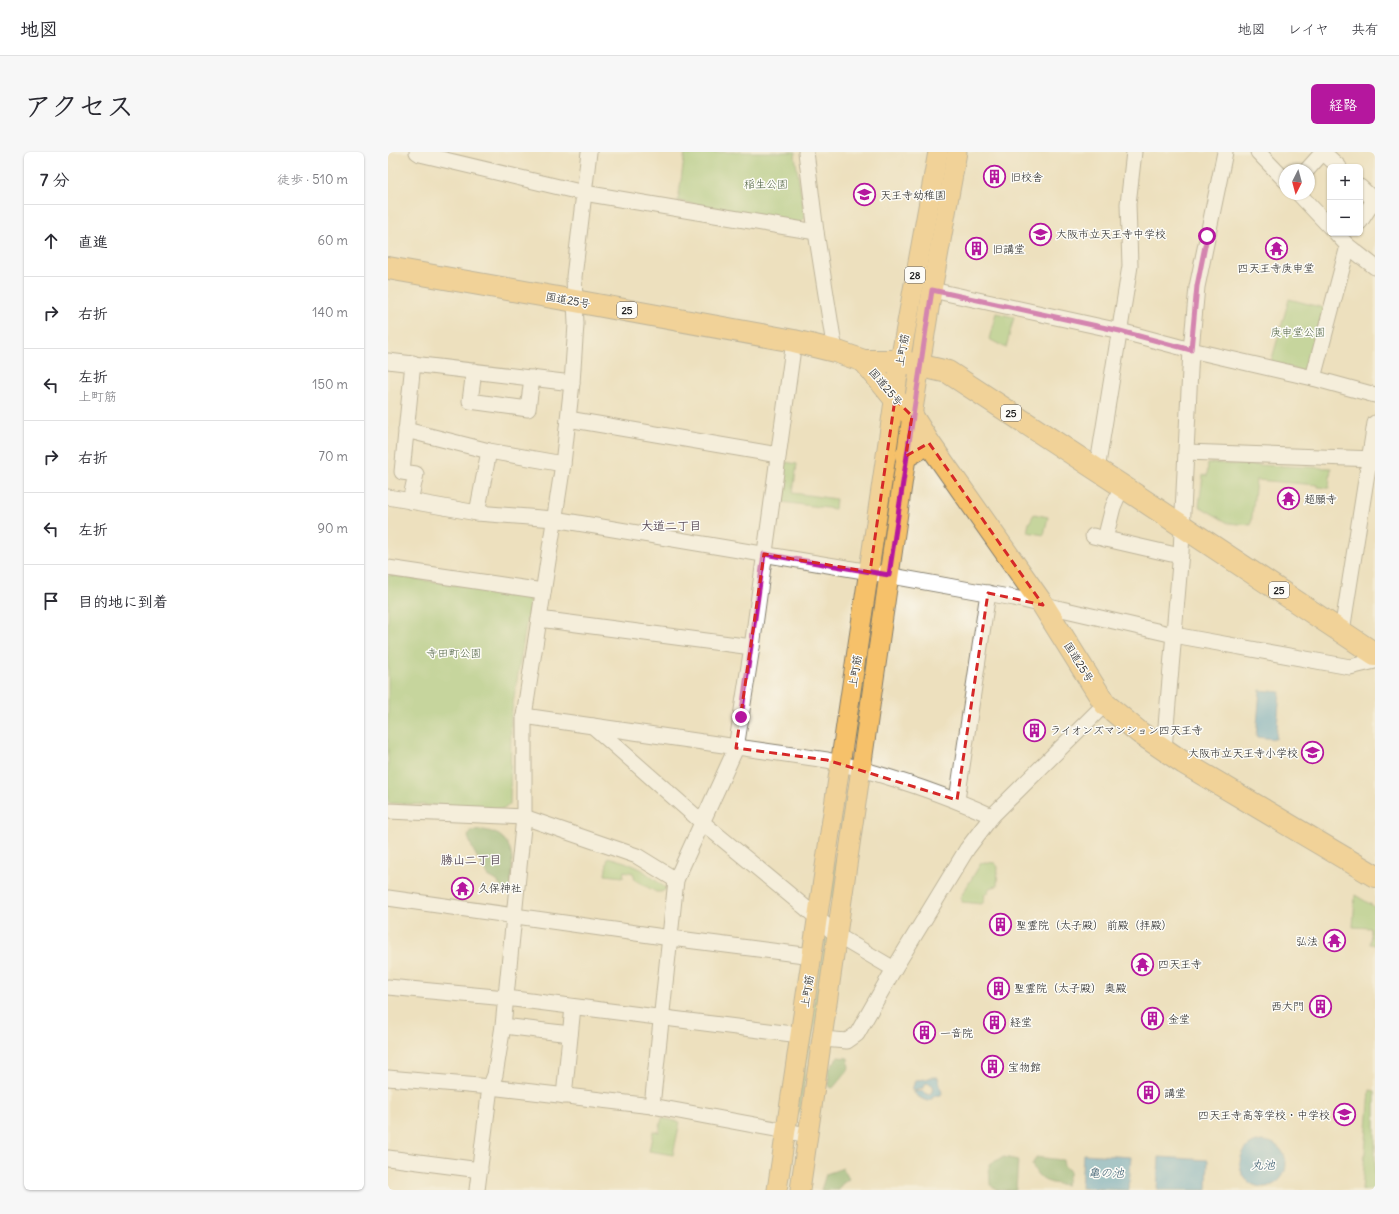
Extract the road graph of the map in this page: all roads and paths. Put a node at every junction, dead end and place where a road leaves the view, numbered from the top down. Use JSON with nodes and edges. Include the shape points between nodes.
{"nodes":[{"id":1,"x":417,"y":152,"type":"edge"},
{"id":2,"x":589,"y":152,"type":"edge"},
{"id":3,"x":806,"y":152,"type":"edge"},
{"id":4,"x":938,"y":152,"type":"edge"},
{"id":5,"x":957,"y":152,"type":"edge"},
{"id":6,"x":1134,"y":152,"type":"edge"},
{"id":7,"x":1225,"y":152,"type":"edge"},
{"id":8,"x":1262,"y":153,"type":"edge"},
{"id":9,"x":1312,"y":164,"type":"edge"},
{"id":10,"x":1336,"y":164,"type":"edge"},
{"id":11,"x":1279,"y":173,"type":"edge"},
{"id":12,"x":1363,"y":190,"type":"edge"},
{"id":13,"x":584,"y":193,"type":"junction"},
{"id":14,"x":1305,"y":200,"type":"edge"},
{"id":15,"x":1363,"y":217,"type":"edge"},
{"id":16,"x":1327,"y":224,"type":"edge"},
{"id":17,"x":816,"y":232,"type":"junction"},
{"id":18,"x":1346,"y":239,"type":"edge"},
{"id":19,"x":1375,"y":267,"type":"edge"},
{"id":20,"x":388,"y":268,"type":"edge"},
{"id":21,"x":932,"y":290,"type":"junction"},
{"id":22,"x":575,"y":301,"type":"junction"},
{"id":23,"x":1120,"y":331,"type":"junction"},
{"id":24,"x":794,"y":341,"type":"junction"},
{"id":25,"x":1191,"y":350,"type":"junction"},
{"id":26,"x":835,"y":351,"type":"junction"},
{"id":27,"x":388,"y":361,"type":"edge"},
{"id":28,"x":864,"y":361,"type":"junction"},
{"id":29,"x":413,"y":363,"type":"junction"},
{"id":30,"x":910,"y":364,"type":"junction"},
{"id":31,"x":474,"y":371,"type":"junction"},
{"id":32,"x":532,"y":378,"type":"junction"},
{"id":33,"x":1313,"y":378,"type":"junction"},
{"id":34,"x":572,"y":384,"type":"junction"},
{"id":35,"x":1375,"y":395,"type":"edge"},
{"id":36,"x":895,"y":399,"type":"junction"},
{"id":37,"x":912,"y":416,"type":"junction"},
{"id":38,"x":568,"y":419,"type":"junction"},
{"id":39,"x":1375,"y":423,"type":"edge"},
{"id":40,"x":406,"y":430,"type":"junction"},
{"id":41,"x":928,"y":443,"type":"junction"},
{"id":42,"x":489,"y":451,"type":"junction"},
{"id":43,"x":1186,"y":452,"type":"junction"},
{"id":44,"x":778,"y":455,"type":"junction"},
{"id":45,"x":906,"y":456,"type":"junction"},
{"id":46,"x":1372,"y":459,"type":"edge"},
{"id":47,"x":563,"y":464,"type":"junction"},
{"id":48,"x":1097,"y":470,"type":"junction"},
{"id":49,"x":1122,"y":486,"type":"junction"},
{"id":50,"x":388,"y":497,"type":"edge"},
{"id":51,"x":410,"y":501,"type":"junction"},
{"id":52,"x":477,"y":513,"type":"junction"},
{"id":53,"x":554,"y":519,"type":"junction"},
{"id":54,"x":1182,"y":526,"type":"junction"},
{"id":55,"x":764,"y":554,"type":"junction"},
{"id":56,"x":1180,"y":556,"type":"junction"},
{"id":57,"x":388,"y":568,"type":"edge"},
{"id":58,"x":870,"y":572,"type":"junction"},
{"id":59,"x":889,"y":575,"type":"junction"},
{"id":60,"x":543,"y":591,"type":"junction"},
{"id":61,"x":988,"y":593,"type":"junction"},
{"id":62,"x":1043,"y":605,"type":"junction"},
{"id":63,"x":539,"y":619,"type":"junction"},
{"id":64,"x":1342,"y":632,"type":"junction"},
{"id":65,"x":1174,"y":635,"type":"junction"},
{"id":66,"x":752,"y":647,"type":"junction"},
{"id":67,"x":1375,"y":654,"type":"edge"},
{"id":68,"x":1375,"y":661,"type":"edge"},
{"id":69,"x":1105,"y":704,"type":"junction"},
{"id":70,"x":524,"y":716,"type":"junction"},
{"id":71,"x":593,"y":726,"type":"junction"},
{"id":72,"x":736,"y":748,"type":"junction"},
{"id":73,"x":1164,"y":749,"type":"junction"},
{"id":74,"x":840,"y":764,"type":"junction"},
{"id":75,"x":860,"y":769,"type":"junction"},
{"id":76,"x":957,"y":800,"type":"junction"},
{"id":77,"x":388,"y":811,"type":"edge"},
{"id":78,"x":992,"y":816,"type":"junction"},
{"id":79,"x":524,"y":817,"type":"junction"},
{"id":80,"x":703,"y":823,"type":"junction"},
{"id":81,"x":1375,"y":876,"type":"edge"},
{"id":82,"x":676,"y":880,"type":"junction"},
{"id":83,"x":388,"y":898,"type":"edge"},
{"id":84,"x":514,"y":915,"type":"junction"},
{"id":85,"x":818,"y":918,"type":"junction"},
{"id":86,"x":838,"y":936,"type":"junction"},
{"id":87,"x":671,"y":938,"type":"junction"},
{"id":88,"x":812,"y":956,"type":"junction"},
{"id":89,"x":894,"y":969,"type":"junction"},
{"id":90,"x":388,"y":987,"type":"edge"},
{"id":91,"x":506,"y":998,"type":"junction"},
{"id":92,"x":572,"y":1007,"type":"junction"},
{"id":93,"x":662,"y":1018,"type":"junction"},
{"id":94,"x":504,"y":1026,"type":"junction"},
{"id":95,"x":570,"y":1034,"type":"junction"},
{"id":96,"x":800,"y":1035,"type":"junction"},
{"id":97,"x":822,"y":1039,"type":"junction"},
{"id":98,"x":388,"y":1078,"type":"edge"},
{"id":99,"x":490,"y":1087,"type":"junction"},
{"id":100,"x":564,"y":1096,"type":"junction"},
{"id":101,"x":652,"y":1106,"type":"junction"},
{"id":102,"x":786,"y":1132,"type":"junction"},
{"id":103,"x":808,"y":1135,"type":"junction"},
{"id":104,"x":388,"y":1158,"type":"edge"},
{"id":105,"x":480,"y":1170,"type":"junction"},
{"id":106,"x":477,"y":1190,"type":"edge"},
{"id":107,"x":777,"y":1190,"type":"edge"},
{"id":108,"x":800,"y":1190,"type":"edge"}],
"edges":[{"from":1,"to":13,"type":"street"},
{"from":2,"to":13,"type":"street"},
{"from":3,"to":17,"type":"street"},
{"from":4,"to":30,"type":"main road","name":"上町筋","number":"28"},
{"from":5,"to":21,"type":"main road","name":"上町筋","number":"28"},
{"from":6,"to":23,"type":"street","via":[[1128,204],[1130,266]]},
{"from":7,"to":25,"type":"street","via":[[1197,286]]},
{"from":8,"to":11,"type":"street"},
{"from":9,"to":10,"type":"street","via":[[1323,152]]},
{"from":12,"to":15,"type":"street","via":[[1374,200]]},
{"from":13,"to":17,"type":"street"},
{"from":13,"to":22,"type":"street","via":[[574,277]]},
{"from":14,"to":16,"type":"street"},
{"from":17,"to":26,"type":"street"},
{"from":18,"to":19,"type":"street"},
{"from":18,"to":33,"type":"street"},
{"from":20,"to":22,"type":"highway","name":"国道25号","number":"25"},
{"from":21,"to":23,"type":"street"},
{"from":21,"to":30,"type":"main road","name":"上町筋","number":"28"},
{"from":22,"to":24,"type":"highway","name":"国道25号","number":"25"},
{"from":22,"to":34,"type":"street"},
{"from":23,"to":25,"type":"street"},
{"from":23,"to":48,"type":"street"},
{"from":24,"to":26,"type":"highway","name":"国道25号","number":"25"},
{"from":24,"to":44,"type":"street"},
{"from":25,"to":33,"type":"street"},
{"from":25,"to":43,"type":"street"},
{"from":26,"to":28,"type":"highway","name":"国道25号","number":"25"},
{"from":27,"to":29,"type":"street"},
{"from":28,"to":30,"type":"highway","name":"国道25号","number":"25"},
{"from":28,"to":36,"type":"highway","name":"国道25号"},
{"from":29,"to":31,"type":"street"},
{"from":29,"to":40,"type":"street"},
{"from":30,"to":36,"type":"main road","name":"上町筋","number":"28"},
{"from":30,"to":37,"type":"main road","name":"上町筋","number":"28"},
{"from":30,"to":48,"type":"highway","name":"国道25号","number":"25","via":[[948,372]]},
{"from":31,"to":32,"type":"street"},
{"from":31,"to":32,"type":"street","via":[[470,401],[528,409]]},
{"from":32,"to":34,"type":"street"},
{"from":33,"to":35,"type":"street"},
{"from":34,"to":38,"type":"street"},
{"from":36,"to":37,"type":"highway","name":"国道25号"},
{"from":36,"to":58,"type":"main road","name":"上町筋"},
{"from":37,"to":41,"type":"highway","name":"国道25号"},
{"from":37,"to":45,"type":"main road","name":"上町筋"},
{"from":38,"to":44,"type":"street"},
{"from":38,"to":47,"type":"street"},
{"from":39,"to":46,"type":"street"},
{"from":40,"to":42,"type":"street"},
{"from":40,"to":51,"type":"street","via":[[402,472],[416,474]]},
{"from":41,"to":45,"type":"highway"},
{"from":41,"to":62,"type":"highway","name":"国道25号"},
{"from":42,"to":47,"type":"street"},
{"from":42,"to":52,"type":"street"},
{"from":43,"to":46,"type":"street"},
{"from":43,"to":54,"type":"street"},
{"from":44,"to":55,"type":"street"},
{"from":45,"to":59,"type":"main road","name":"上町筋"},
{"from":46,"to":64,"type":"street"},
{"from":47,"to":53,"type":"street"},
{"from":48,"to":49,"type":"highway","name":"国道25号","number":"25"},
{"from":49,"to":54,"type":"highway","name":"国道25号","number":"25"},
{"from":49,"to":56,"type":"street","via":[[1099,537]]},
{"from":50,"to":51,"type":"street"},
{"from":51,"to":52,"type":"street"},
{"from":52,"to":53,"type":"street"},
{"from":53,"to":55,"type":"street"},
{"from":53,"to":60,"type":"street"},
{"from":54,"to":56,"type":"street"},
{"from":54,"to":64,"type":"highway","name":"国道25号","number":"25"},
{"from":55,"to":58,"type":"street"},
{"from":55,"to":66,"type":"street"},
{"from":56,"to":65,"type":"street"},
{"from":57,"to":60,"type":"street"},
{"from":58,"to":59,"type":"street"},
{"from":58,"to":74,"type":"main road","name":"上町筋"},
{"from":59,"to":61,"type":"street"},
{"from":59,"to":75,"type":"main road","name":"上町筋"},
{"from":60,"to":63,"type":"street"},
{"from":61,"to":62,"type":"street"},
{"from":61,"to":76,"type":"street"},
{"from":62,"to":65,"type":"street"},
{"from":62,"to":69,"type":"highway","name":"国道25号"},
{"from":63,"to":66,"type":"street"},
{"from":63,"to":70,"type":"street"},
{"from":64,"to":67,"type":"highway","name":"国道25号","number":"25"},
{"from":65,"to":68,"type":"street","via":[[1350,667]]},
{"from":65,"to":73,"type":"street"},
{"from":66,"to":72,"type":"street"},
{"from":69,"to":73,"type":"highway","name":"国道25号"},
{"from":69,"to":78,"type":"street"},
{"from":70,"to":71,"type":"street"},
{"from":70,"to":79,"type":"street"},
{"from":71,"to":72,"type":"street"},
{"from":71,"to":80,"type":"street"},
{"from":72,"to":74,"type":"street"},
{"from":72,"to":80,"type":"street"},
{"from":73,"to":81,"type":"highway","name":"国道25号"},
{"from":74,"to":75,"type":"street"},
{"from":74,"to":85,"type":"main road","name":"上町筋"},
{"from":75,"to":76,"type":"street"},
{"from":75,"to":86,"type":"main road","name":"上町筋"},
{"from":76,"to":78,"type":"street"},
{"from":77,"to":79,"type":"street"},
{"from":78,"to":89,"type":"street","via":[[967,849]]},
{"from":79,"to":82,"type":"street","via":[[637,856]]},
{"from":79,"to":84,"type":"street"},
{"from":80,"to":82,"type":"street"},
{"from":80,"to":85,"type":"street"},
{"from":82,"to":87,"type":"street"},
{"from":83,"to":84,"type":"street"},
{"from":84,"to":87,"type":"street"},
{"from":84,"to":91,"type":"street"},
{"from":85,"to":86,"type":"street"},
{"from":85,"to":88,"type":"main road","name":"上町筋"},
{"from":86,"to":89,"type":"street"},
{"from":86,"to":97,"type":"main road","name":"上町筋"},
{"from":87,"to":88,"type":"street"},
{"from":87,"to":93,"type":"street"},
{"from":88,"to":96,"type":"main road","name":"上町筋"},
{"from":89,"to":97,"type":"street","via":[[857,1034],[847,1041]]},
{"from":90,"to":91,"type":"street"},
{"from":91,"to":92,"type":"street"},
{"from":91,"to":94,"type":"street"},
{"from":92,"to":93,"type":"street"},
{"from":92,"to":95,"type":"street"},
{"from":93,"to":96,"type":"street"},
{"from":93,"to":101,"type":"street"},
{"from":94,"to":95,"type":"street"},
{"from":94,"to":99,"type":"street","via":[[495,1075]]},
{"from":95,"to":100,"type":"street"},
{"from":96,"to":102,"type":"main road","name":"上町筋"},
{"from":97,"to":103,"type":"main road","name":"上町筋"},
{"from":98,"to":99,"type":"street"},
{"from":99,"to":100,"type":"street"},
{"from":99,"to":105,"type":"street"},
{"from":100,"to":101,"type":"street"},
{"from":101,"to":102,"type":"street"},
{"from":102,"to":103,"type":"street"},
{"from":102,"to":107,"type":"main road","name":"上町筋"},
{"from":103,"to":108,"type":"main road","name":"上町筋"},
{"from":104,"to":105,"type":"street"},
{"from":105,"to":106,"type":"street"}]}
